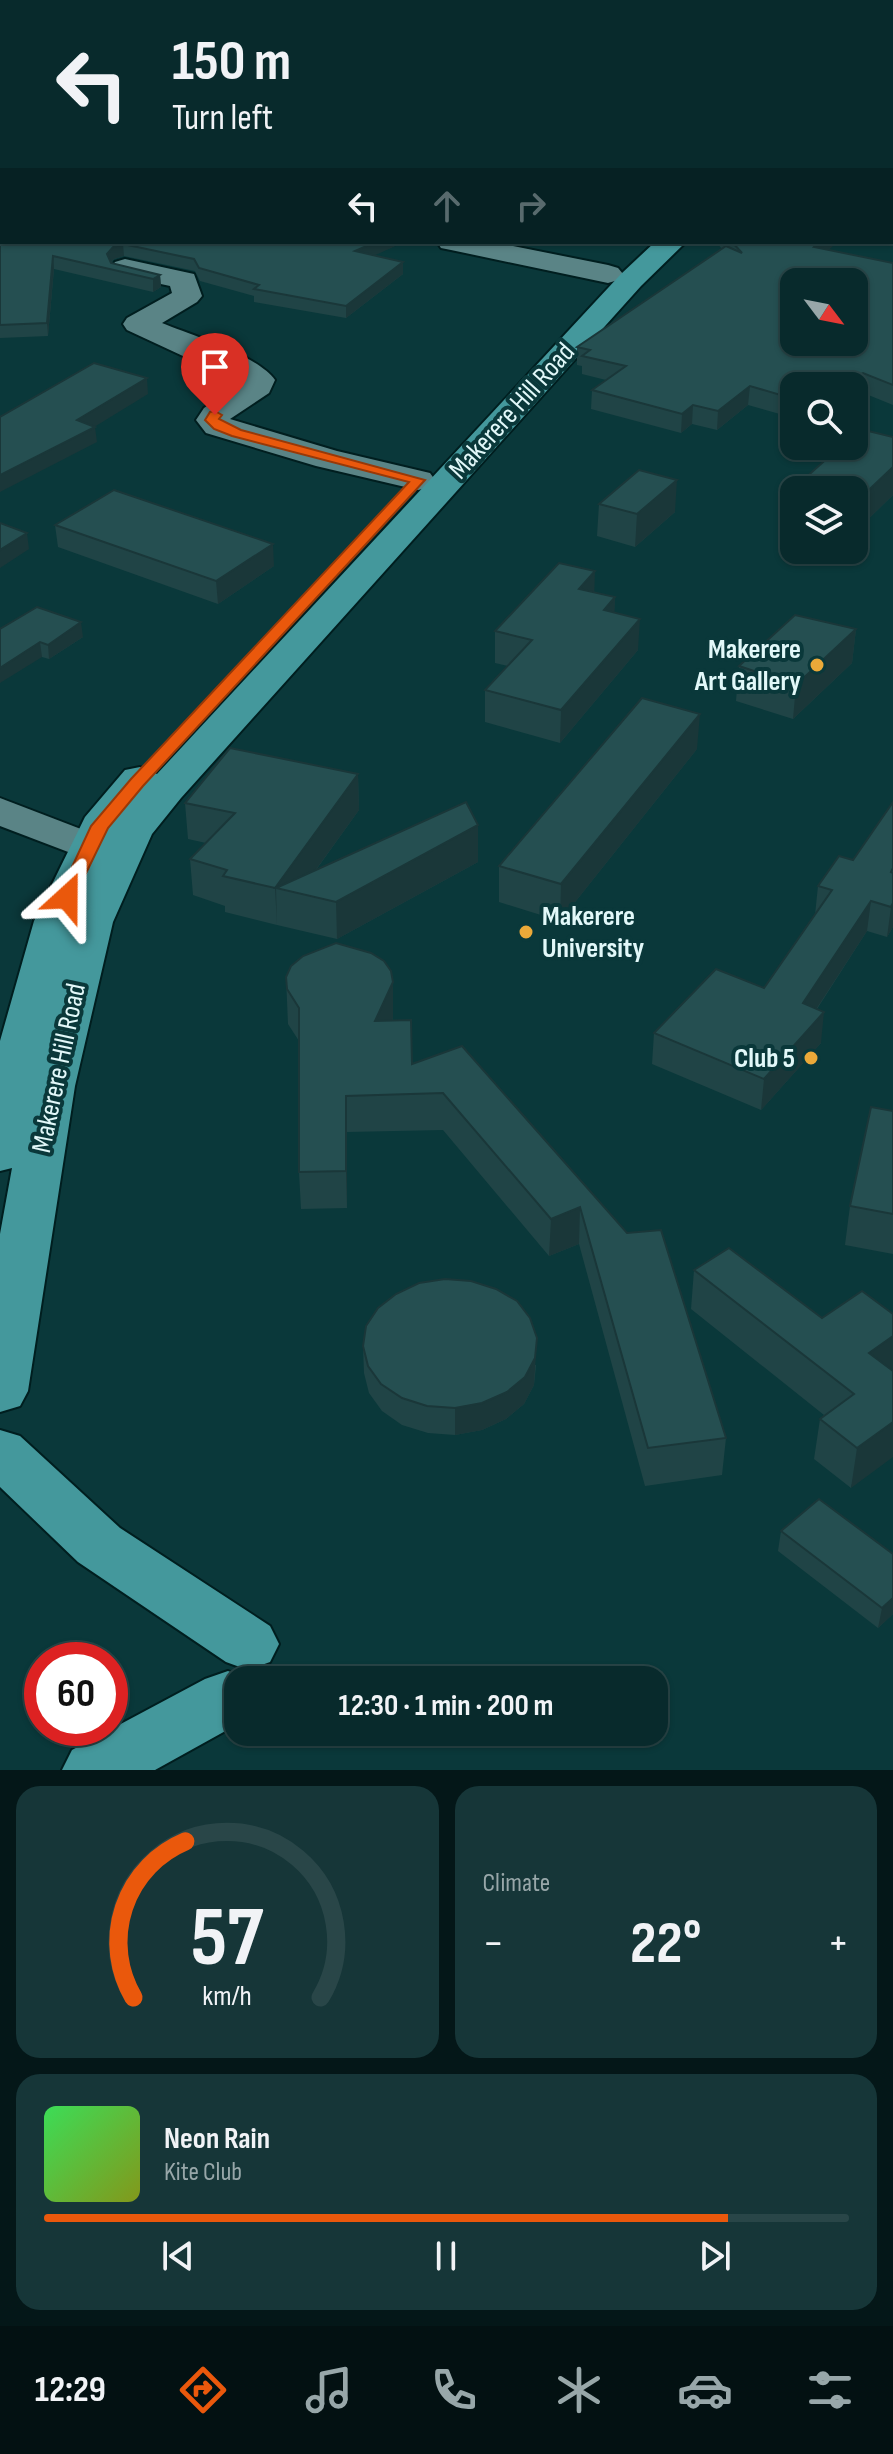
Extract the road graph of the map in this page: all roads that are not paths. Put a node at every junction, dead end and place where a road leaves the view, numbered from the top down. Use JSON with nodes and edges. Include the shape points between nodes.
{"nodes":[{"id":1,"x":461,"y":244,"type":"edge"},
{"id":2,"x":639,"y":244,"type":"edge"},
{"id":3,"x":670,"y":244,"type":"edge"},
{"id":4,"x":125,"y":268,"type":"edge"},
{"id":5,"x":608,"y":274,"type":"junction"},
{"id":6,"x":418,"y":480,"type":"junction"},
{"id":7,"x":0,"y":811,"type":"edge"},
{"id":8,"x":103,"y":852,"type":"junction"},
{"id":9,"x":0,"y":1154,"type":"edge"},
{"id":10,"x":0,"y":1391,"type":"edge"},
{"id":11,"x":0,"y":1452,"type":"edge"},
{"id":12,"x":95,"y":1770,"type":"edge"}],
"edges":[{"from":1,"to":5,"type":"street"},
{"from":2,"to":5,"type":"main road","name":"Makerere Hill Road"},
{"from":3,"to":8,"type":"main road","name":"Makerere Hill Road","via":[[631,280],[132,831]]},
{"from":4,"to":6,"type":"street","via":[[184,280],[187,296],[138,324],[259,380],[249,394],[215,415],[212,420],[218,426]]},
{"from":5,"to":6,"type":"main road","name":"Makerere Hill Road"},
{"from":6,"to":8,"type":"main road","name":"Makerere Hill Road","via":[[100,826]]},
{"from":7,"to":8,"type":"street"},
{"from":8,"to":9,"type":"main road","name":"Makerere Hill Road","via":[[56,921],[12,1086]]},
{"from":8,"to":10,"type":"main road","name":"Makerere Hill Road","via":[[51,1086]]},
{"from":11,"to":12,"type":"main road","via":[[238,1671]]}]}
